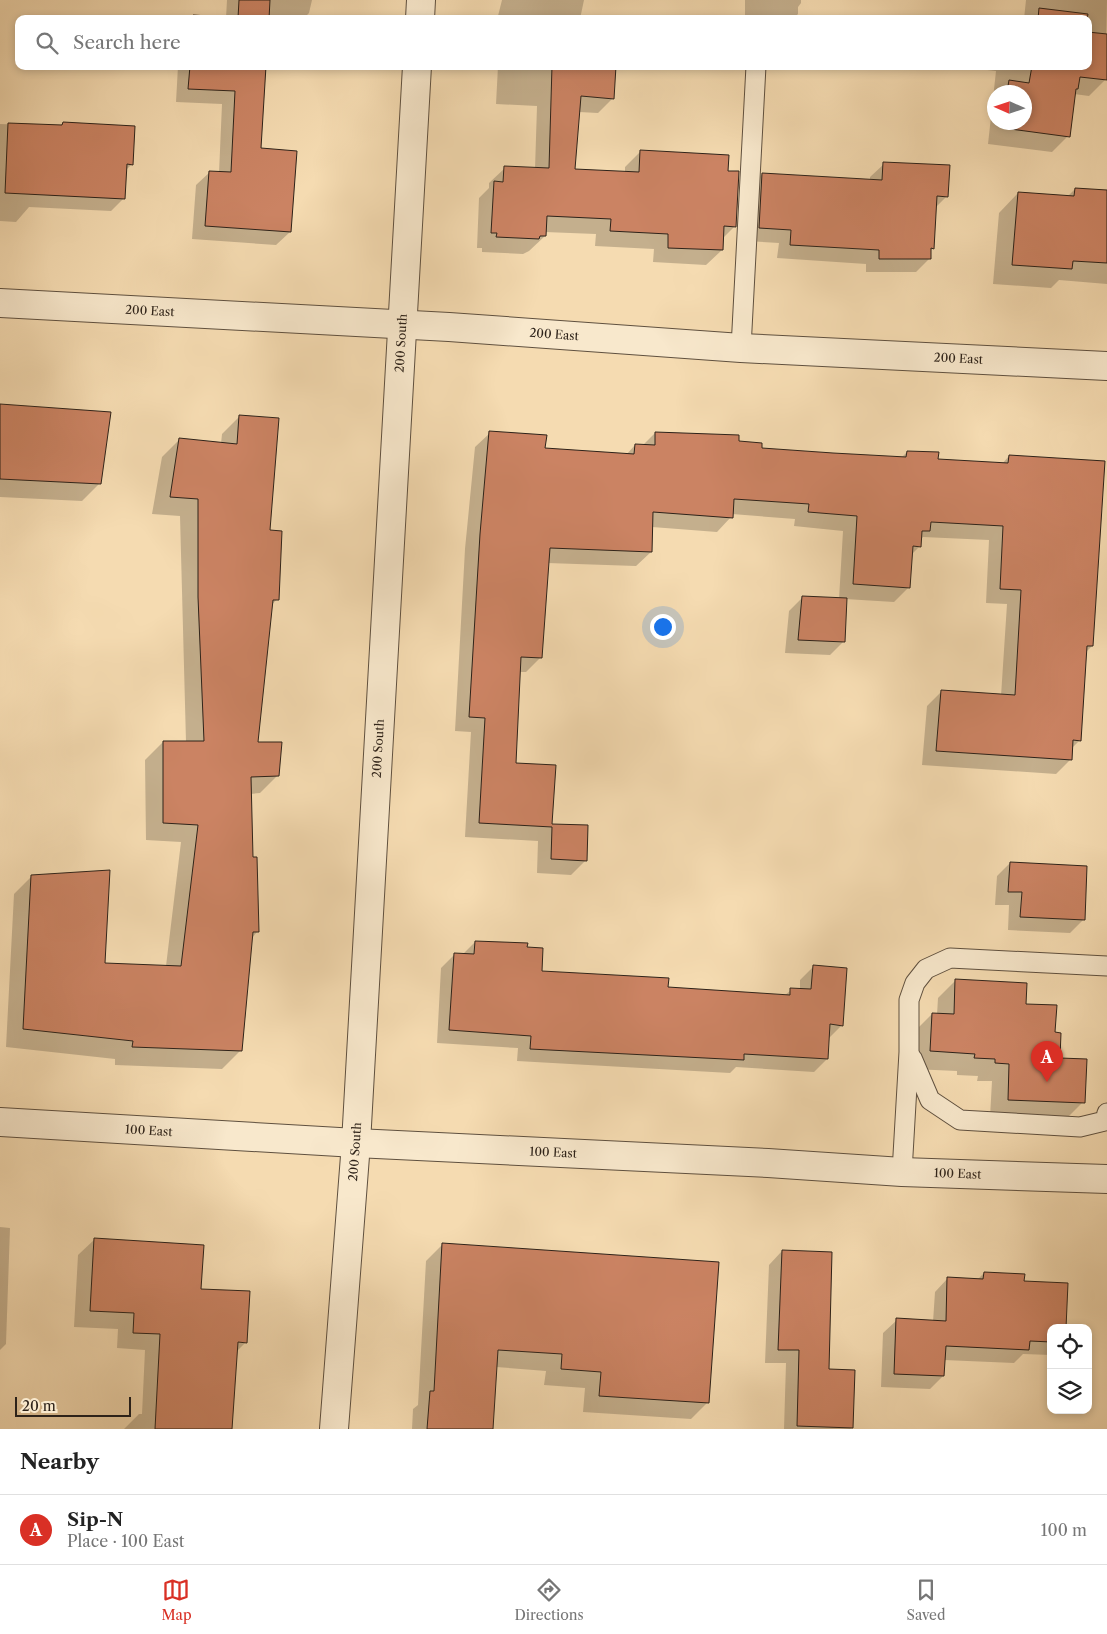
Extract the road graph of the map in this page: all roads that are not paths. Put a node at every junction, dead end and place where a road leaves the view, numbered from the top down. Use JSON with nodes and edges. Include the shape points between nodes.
{"nodes":[{"id":1,"x":421,"y":0,"type":"edge"},
{"id":2,"x":420,"y":15,"type":"edge"},
{"id":3,"x":416,"y":70,"type":"edge"},
{"id":4,"x":756,"y":70,"type":"edge"},
{"id":5,"x":0,"y":303,"type":"edge"},
{"id":6,"x":400,"y":325,"type":"junction"},
{"id":7,"x":741,"y":348,"type":"junction"},
{"id":8,"x":1107,"y":366,"type":"edge"},
{"id":9,"x":1078,"y":965,"type":"junction"},
{"id":10,"x":1107,"y":966,"type":"edge"},
{"id":11,"x":1107,"y":980,"type":"edge"},
{"id":12,"x":909,"y":1052,"type":"junction"},
{"id":13,"x":1107,"y":1113,"type":"edge"},
{"id":14,"x":0,"y":1122,"type":"edge"},
{"id":15,"x":356,"y":1143,"type":"junction"},
{"id":16,"x":902,"y":1172,"type":"junction"},
{"id":17,"x":1107,"y":1179,"type":"edge"},
{"id":18,"x":334,"y":1429,"type":"edge"}],
"edges":[{"from":1,"to":2,"type":"street"},
{"from":3,"to":6,"type":"street","name":"200 South"},
{"from":4,"to":7,"type":"lane"},
{"from":5,"to":6,"type":"street","name":"200 East"},
{"from":6,"to":7,"type":"street","name":"200 East"},
{"from":6,"to":15,"type":"street","name":"200 South"},
{"from":7,"to":8,"type":"street","name":"200 East"},
{"from":9,"to":10,"type":"lane"},
{"from":9,"to":11,"type":"lane","via":[[1105,976]]},
{"from":9,"to":12,"type":"lane","via":[[950,958],[926,969],[915,983],[909,1000]]},
{"from":12,"to":13,"type":"lane","via":[[930,1100],[960,1120],[1080,1127],[1106,1121]]},
{"from":12,"to":16,"type":"lane"},
{"from":14,"to":15,"type":"street","name":"100 East"},
{"from":15,"to":16,"type":"street","name":"100 East"},
{"from":15,"to":18,"type":"street","name":"200 South"},
{"from":16,"to":17,"type":"street","name":"100 East"}]}
